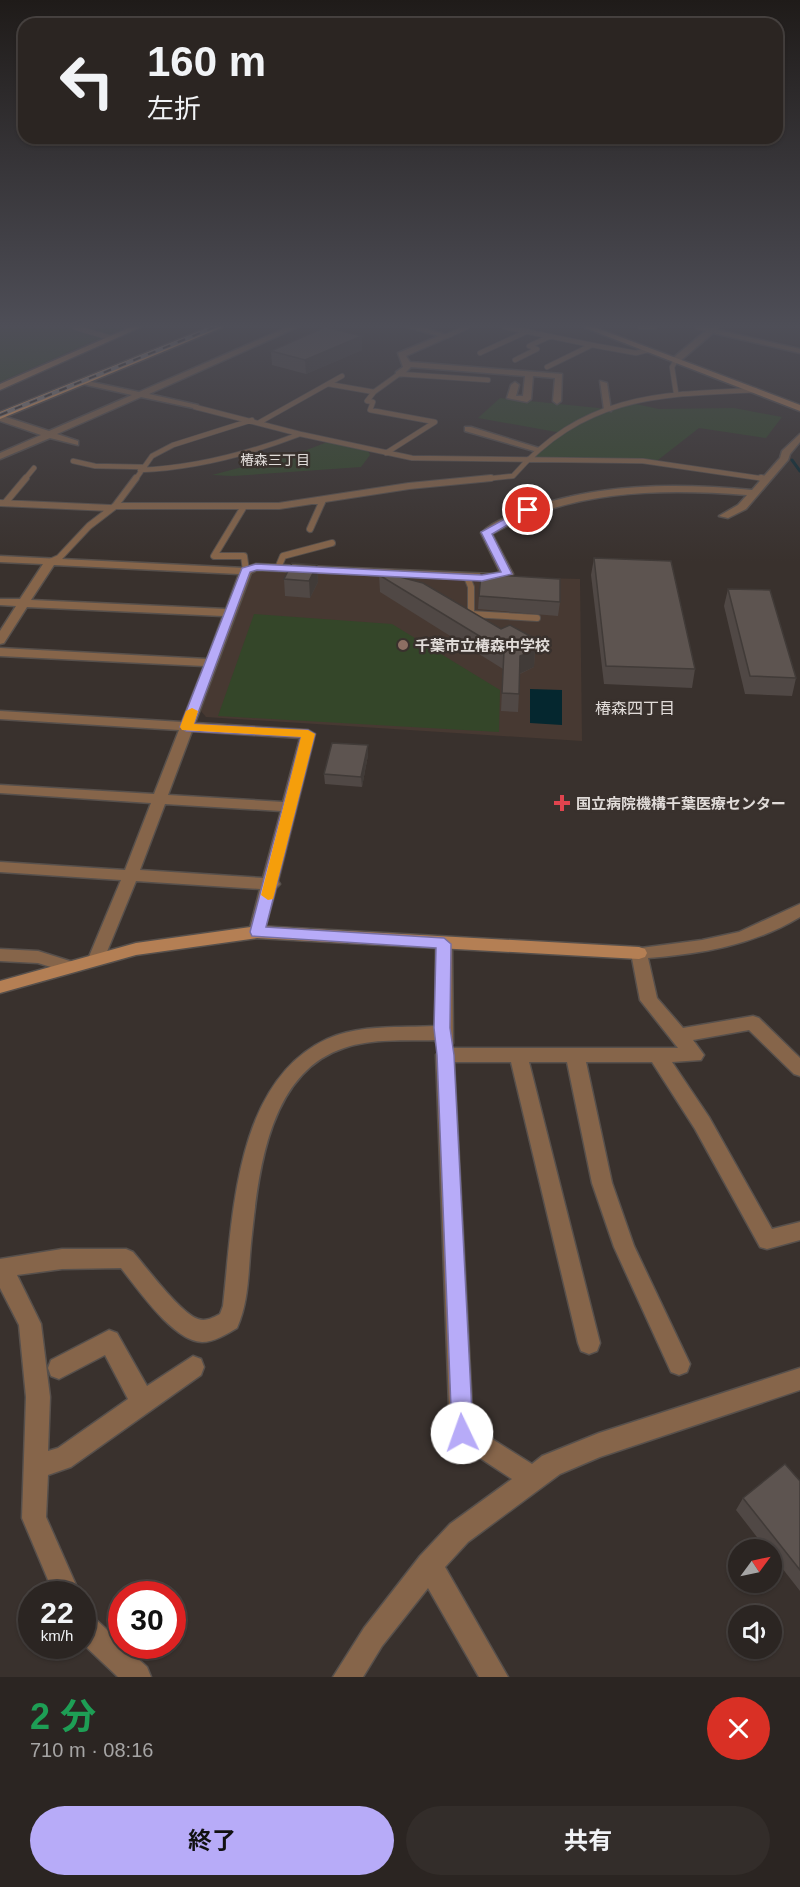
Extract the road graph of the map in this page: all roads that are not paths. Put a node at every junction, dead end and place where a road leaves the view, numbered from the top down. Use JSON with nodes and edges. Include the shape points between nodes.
{"nodes":[{"id":1,"x":29,"y":405,"type":"edge"},
{"id":2,"x":114,"y":405,"type":"edge"},
{"id":3,"x":188,"y":405,"type":"edge"},
{"id":4,"x":290,"y":405,"type":"edge"},
{"id":5,"x":372,"y":405,"type":"edge"},
{"id":6,"x":607,"y":405,"type":"edge"},
{"id":7,"x":619,"y":405,"type":"edge"},
{"id":8,"x":195,"y":407,"type":"joint"},
{"id":9,"x":608,"y":409,"type":"junction"},
{"id":10,"x":0,"y":417,"type":"edge"},
{"id":11,"x":252,"y":420,"type":"junction"},
{"id":12,"x":260,"y":422,"type":"junction"},
{"id":13,"x":468,"y":429,"type":"dead end"},
{"id":14,"x":49,"y":434,"type":"junction"},
{"id":15,"x":300,"y":434,"type":"junction"},
{"id":16,"x":800,"y":437,"type":"edge"},
{"id":17,"x":75,"y":443,"type":"dead end"},
{"id":18,"x":537,"y":449,"type":"junction"},
{"id":19,"x":386,"y":453,"type":"junction"},
{"id":20,"x":0,"y":456,"type":"edge"},
{"id":21,"x":525,"y":459,"type":"junction"},
{"id":22,"x":73,"y":461,"type":"dead end"},
{"id":23,"x":34,"y":468,"type":"dead end"},
{"id":24,"x":142,"y":469,"type":"junction"},
{"id":25,"x":766,"y":479,"type":"junction"},
{"id":26,"x":753,"y":493,"type":"junction"},
{"id":27,"x":323,"y":500,"type":"junction"},
{"id":28,"x":3,"y":503,"type":"edge"},
{"id":29,"x":112,"y":507,"type":"junction"},
{"id":30,"x":243,"y":508,"type":"junction"},
{"id":31,"x":724,"y":516,"type":"dead end"},
{"id":32,"x":309,"y":529,"type":"dead end"},
{"id":33,"x":332,"y":543,"type":"dead end"},
{"id":34,"x":0,"y":559,"type":"edge"},
{"id":35,"x":50,"y":562,"type":"junction"},
{"id":36,"x":278,"y":568,"type":"junction"},
{"id":37,"x":246,"y":571,"type":"junction"},
{"id":38,"x":467,"y":577,"type":"junction"},
{"id":39,"x":0,"y":602,"type":"edge"},
{"id":40,"x":24,"y":603,"type":"junction"},
{"id":41,"x":230,"y":613,"type":"junction"},
{"id":42,"x":537,"y":618,"type":"dead end"},
{"id":43,"x":0,"y":639,"type":"edge"},
{"id":44,"x":0,"y":652,"type":"edge"},
{"id":45,"x":211,"y":663,"type":"junction"},
{"id":46,"x":0,"y":715,"type":"edge"},
{"id":47,"x":186,"y":727,"type":"junction"},
{"id":48,"x":0,"y":789,"type":"edge"},
{"id":49,"x":159,"y":799,"type":"junction"},
{"id":50,"x":291,"y":807,"type":"junction"},
{"id":51,"x":0,"y":867,"type":"edge"},
{"id":52,"x":130,"y":875,"type":"junction"},
{"id":53,"x":272,"y":884,"type":"junction"},
{"id":54,"x":798,"y":914,"type":"edge"},
{"id":55,"x":257,"y":932,"type":"junction"},
{"id":56,"x":444,"y":944,"type":"junction"},
{"id":57,"x":639,"y":953,"type":"junction"},
{"id":58,"x":0,"y":955,"type":"edge"},
{"id":59,"x":96,"y":958,"type":"junction"},
{"id":60,"x":67,"y":966,"type":"junction"},
{"id":61,"x":0,"y":987,"type":"edge"},
{"id":62,"x":442,"y":1034,"type":"junction"},
{"id":63,"x":678,"y":1036,"type":"junction"},
{"id":64,"x":446,"y":1055,"type":"junction"},
{"id":65,"x":518,"y":1055,"type":"junction"},
{"id":66,"x":575,"y":1055,"type":"junction"},
{"id":67,"x":657,"y":1055,"type":"junction"},
{"id":68,"x":800,"y":1069,"type":"edge"},
{"id":69,"x":800,"y":1231,"type":"edge"},
{"id":70,"x":0,"y":1271,"type":"edge"},
{"id":71,"x":588,"y":1343,"type":"dead end"},
{"id":72,"x":679,"y":1364,"type":"dead end"},
{"id":73,"x":193,"y":1367,"type":"dead end"},
{"id":74,"x":59,"y":1368,"type":"dead end"},
{"id":75,"x":800,"y":1379,"type":"edge"},
{"id":76,"x":143,"y":1402,"type":"junction"},
{"id":77,"x":35,"y":1466,"type":"junction"},
{"id":78,"x":533,"y":1479,"type":"junction"},
{"id":79,"x":429,"y":1565,"type":"junction"},
{"id":80,"x":61,"y":1581,"type":"edge"},
{"id":81,"x":96,"y":1637,"type":"edge"},
{"id":82,"x":137,"y":1677,"type":"edge"},
{"id":83,"x":347,"y":1677,"type":"edge"},
{"id":84,"x":494,"y":1677,"type":"edge"}],
"edges":[{"from":1,"to":10,"type":"highway"},
{"from":2,"to":14,"type":"street"},
{"from":3,"to":8,"type":"street"},
{"from":4,"to":12,"type":"lane"},
{"from":5,"to":19,"type":"lane","via":[[370,410],[435,422]]},
{"from":6,"to":9,"type":"street"},
{"from":7,"to":9,"type":"lane"},
{"from":8,"to":11,"type":"lane"},
{"from":9,"to":18,"type":"lane","via":[[576,421]]},
{"from":10,"to":14,"type":"street"},
{"from":11,"to":12,"type":"lane"},
{"from":11,"to":24,"type":"lane","via":[[172,445],[152,456]]},
{"from":12,"to":15,"type":"lane"},
{"from":13,"to":18,"type":"street"},
{"from":14,"to":17,"type":"street"},
{"from":14,"to":20,"type":"street"},
{"from":15,"to":19,"type":"lane"},
{"from":15,"to":24,"type":"lane","via":[[208,464]]},
{"from":16,"to":25,"type":"street"},
{"from":18,"to":21,"type":"lane"},
{"from":19,"to":21,"type":"lane","via":[[434,460]]},
{"from":21,"to":25,"type":"lane","via":[[662,463]]},
{"from":21,"to":27,"type":"lane","via":[[513,476],[409,486]]},
{"from":22,"to":24,"type":"lane"},
{"from":23,"to":28,"type":"lane"},
{"from":24,"to":29,"type":"lane"},
{"from":25,"to":26,"type":"street"},
{"from":26,"to":31,"type":"street","via":[[741,507]]},
{"from":26,"to":38,"type":"street","via":[[711,489],[615,493],[547,505],[486,532],[507,574]]},
{"from":27,"to":30,"type":"lane"},
{"from":27,"to":32,"type":"lane"},
{"from":28,"to":29,"type":"lane"},
{"from":29,"to":30,"type":"lane"},
{"from":29,"to":35,"type":"lane"},
{"from":30,"to":37,"type":"lane","via":[[214,556],[244,556]]},
{"from":33,"to":36,"type":"lane","via":[[283,556]]},
{"from":34,"to":35,"type":"street"},
{"from":35,"to":37,"type":"street"},
{"from":35,"to":40,"type":"street"},
{"from":36,"to":37,"type":"street","via":[[256,567]]},
{"from":36,"to":38,"type":"street"},
{"from":37,"to":41,"type":"street"},
{"from":38,"to":42,"type":"lane","via":[[471,614]]},
{"from":39,"to":40,"type":"street"},
{"from":40,"to":41,"type":"street"},
{"from":40,"to":43,"type":"street"},
{"from":41,"to":45,"type":"street"},
{"from":44,"to":45,"type":"street"},
{"from":45,"to":47,"type":"street"},
{"from":46,"to":47,"type":"street"},
{"from":47,"to":49,"type":"street"},
{"from":47,"to":50,"type":"street","via":[[308,734]]},
{"from":48,"to":49,"type":"street"},
{"from":49,"to":50,"type":"street"},
{"from":49,"to":52,"type":"street"},
{"from":50,"to":53,"type":"street"},
{"from":51,"to":52,"type":"street"},
{"from":52,"to":53,"type":"street"},
{"from":52,"to":59,"type":"street"},
{"from":53,"to":55,"type":"street"},
{"from":54,"to":57,"type":"street","via":[[733,940]]},
{"from":55,"to":56,"type":"street"},
{"from":55,"to":59,"type":"street"},
{"from":56,"to":57,"type":"street"},
{"from":56,"to":62,"type":"street"},
{"from":57,"to":63,"type":"street","via":[[649,1000]]},
{"from":58,"to":60,"type":"street","via":[[38,957]]},
{"from":59,"to":60,"type":"street"},
{"from":60,"to":61,"type":"street"},
{"from":62,"to":64,"type":"street"},
{"from":62,"to":70,"type":"street","via":[[346,1040],[307,1058],[291,1072],[274,1097],[254,1151],[229,1321],[212,1330],[195,1330],[126,1259],[85,1256],[32,1262]]},
{"from":63,"to":67,"type":"street","via":[[695,1055]]},
{"from":63,"to":68,"type":"street","via":[[753,1023]]},
{"from":64,"to":65,"type":"street"},
{"from":64,"to":78,"type":"street","via":[[462,1433]]},
{"from":65,"to":66,"type":"street"},
{"from":65,"to":71,"type":"street"},
{"from":66,"to":67,"type":"street"},
{"from":66,"to":72,"type":"street","via":[[606,1194],[624,1247]]},
{"from":67,"to":69,"type":"street","via":[[702,1122],[767,1240]]},
{"from":70,"to":77,"type":"street","via":[[30,1323],[38,1397]]},
{"from":73,"to":76,"type":"street"},
{"from":74,"to":76,"type":"street","via":[[109,1341]]},
{"from":75,"to":78,"type":"street","via":[[599,1445],[551,1465]]},
{"from":76,"to":77,"type":"street","via":[[63,1459]]},
{"from":77,"to":80,"type":"street","via":[[34,1518]]},
{"from":78,"to":79,"type":"street","via":[[459,1533]]},
{"from":79,"to":83,"type":"street"},
{"from":79,"to":84,"type":"street"},
{"from":81,"to":82,"type":"street"}]}
